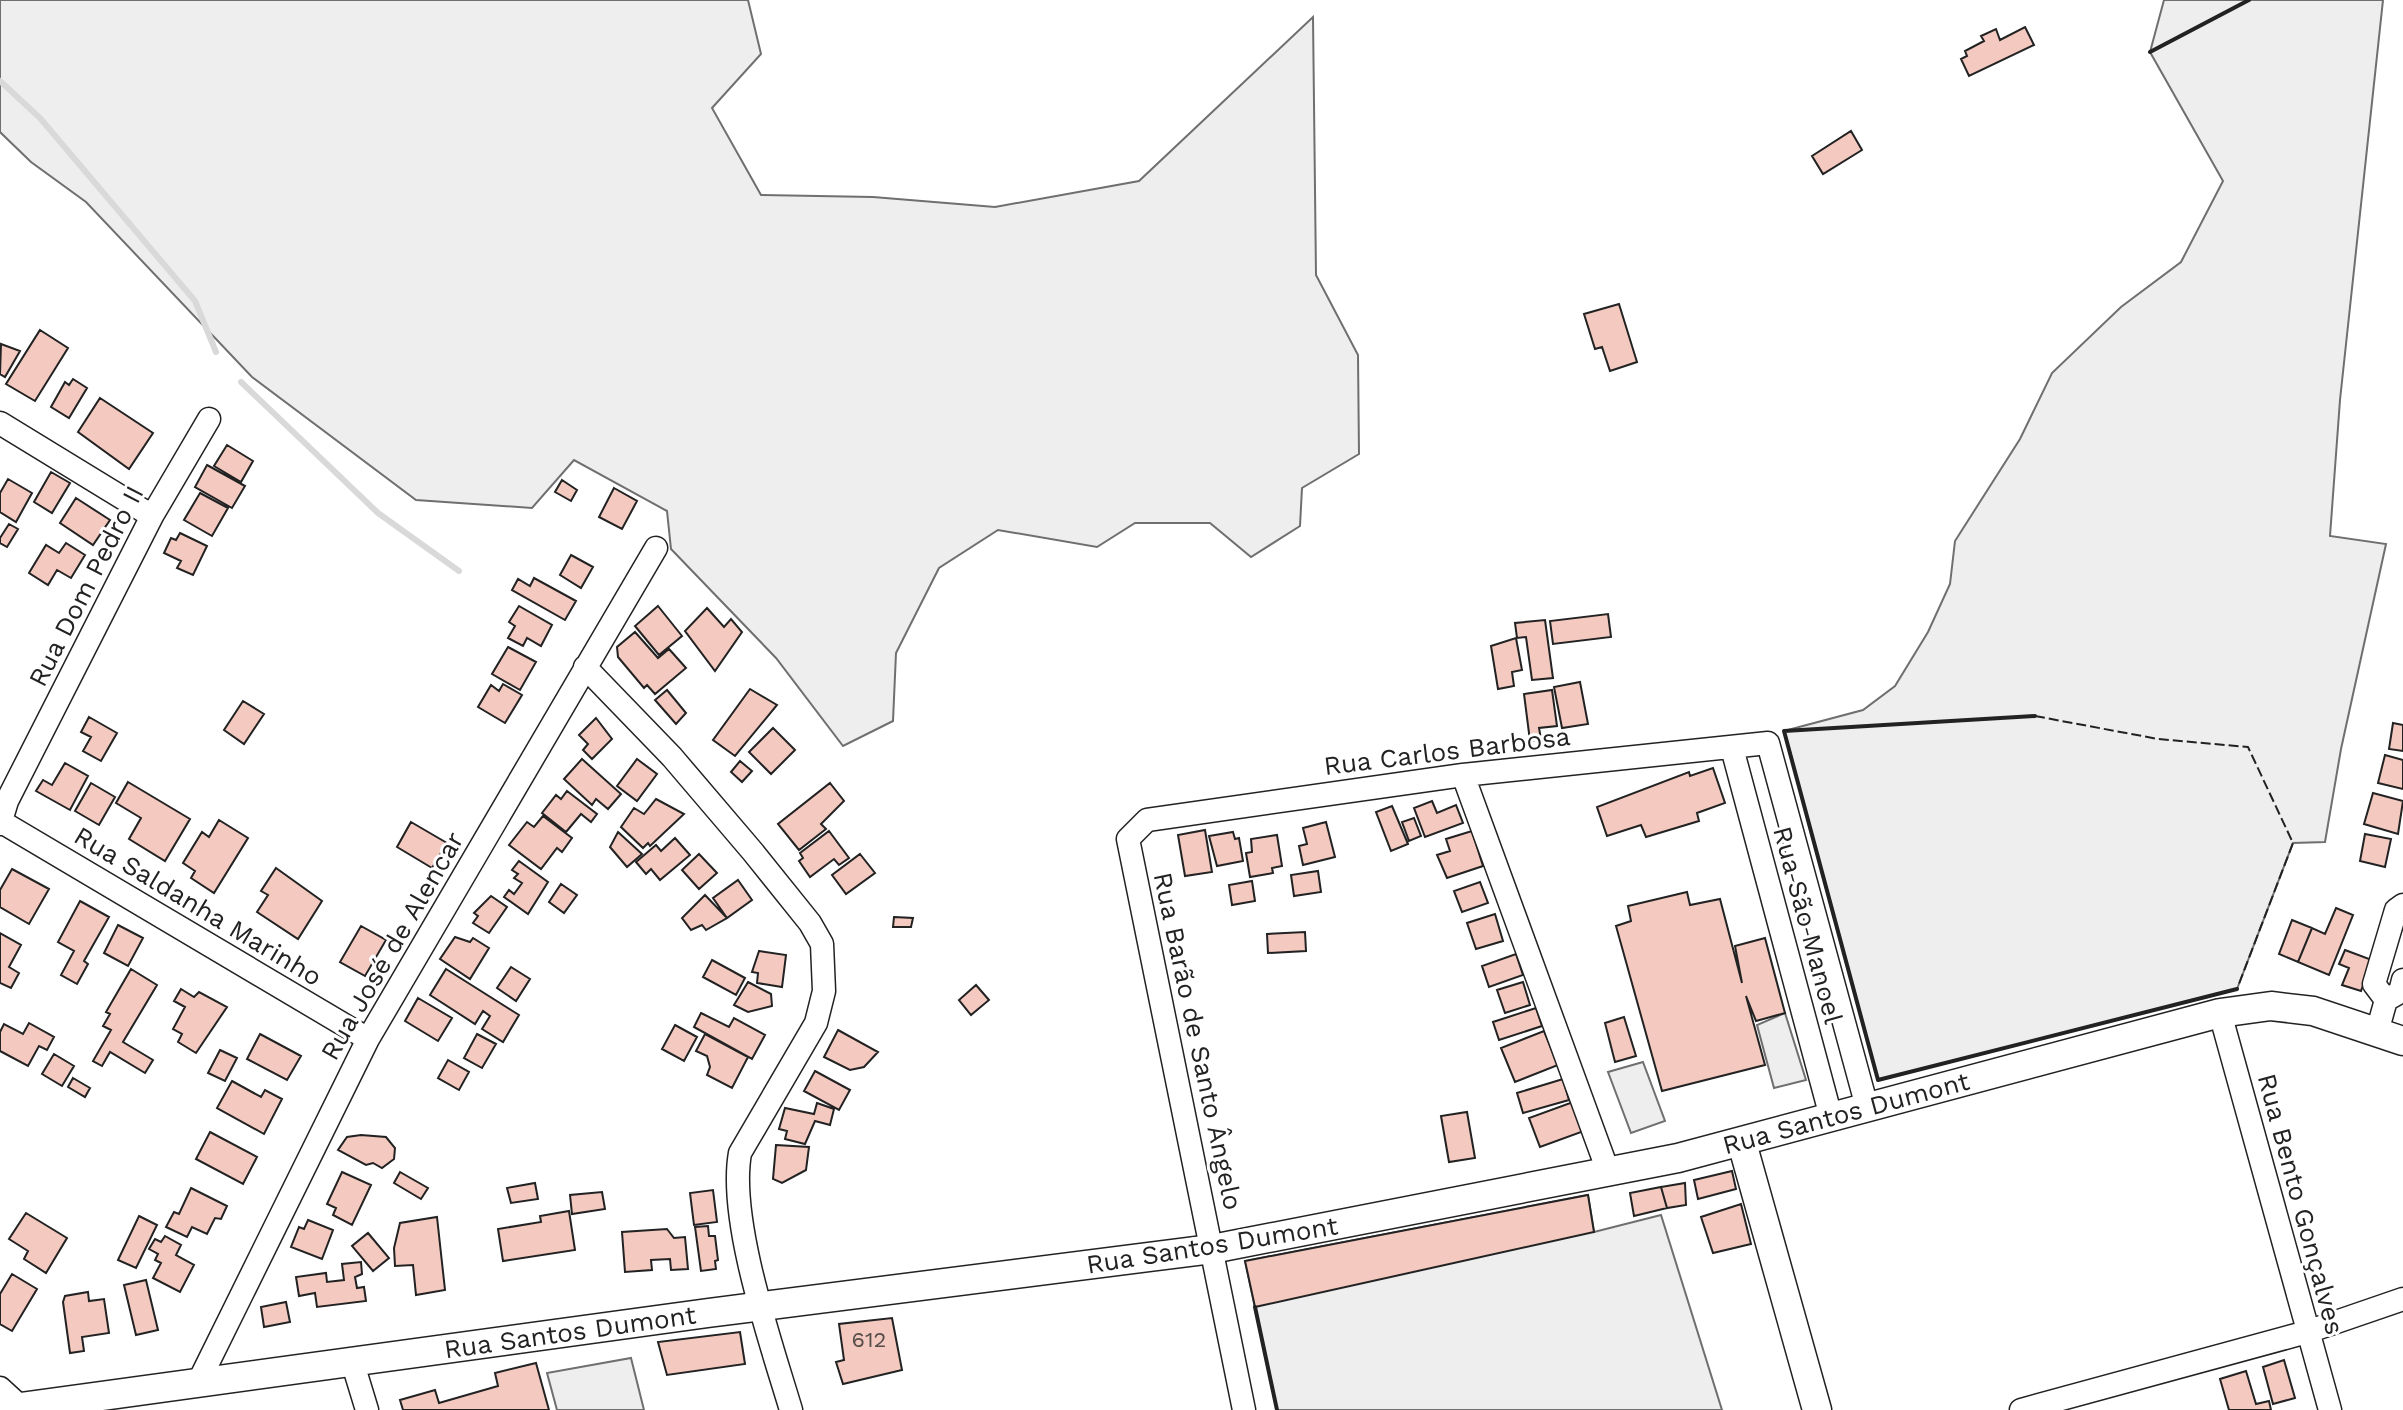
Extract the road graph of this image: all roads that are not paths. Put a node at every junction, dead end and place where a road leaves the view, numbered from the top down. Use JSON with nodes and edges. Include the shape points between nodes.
{"nodes":[{"id":1,"x":209,"y":419,"type":"dead end"},
{"id":2,"x":0,"y":423,"type":"edge"},
{"id":3,"x":152,"y":516,"type":"junction"},
{"id":4,"x":656,"y":548,"type":"dead end"},
{"id":5,"x":585,"y":667,"type":"junction"},
{"id":6,"x":1768,"y":743,"type":"joint"},
{"id":7,"x":1732,"y":748,"type":"junction"},
{"id":8,"x":1463,"y":775,"type":"junction"},
{"id":9,"x":0,"y":823,"type":"edge"},
{"id":10,"x":1136,"y":827,"type":"joint"},
{"id":11,"x":2403,"y":905,"type":"edge"},
{"id":12,"x":2403,"y":980,"type":"edge"},
{"id":13,"x":2386,"y":1000,"type":"junction"},
{"id":14,"x":2220,"y":1013,"type":"junction"},
{"id":15,"x":2390,"y":1036,"type":"edge"},
{"id":16,"x":368,"y":1039,"type":"junction"},
{"id":17,"x":1867,"y":1107,"type":"junction"},
{"id":18,"x":1831,"y":1117,"type":"junction"},
{"id":19,"x":1742,"y":1143,"type":"junction"},
{"id":20,"x":1609,"y":1174,"type":"junction"},
{"id":21,"x":1212,"y":1249,"type":"junction"},
{"id":22,"x":2403,"y":1299,"type":"edge"},
{"id":23,"x":761,"y":1307,"type":"junction"},
{"id":24,"x":2307,"y":1332,"type":"junction"},
{"id":25,"x":353,"y":1364,"type":"junction"},
{"id":26,"x":198,"y":1383,"type":"junction"},
{"id":27,"x":0,"y":1388,"type":"edge"},
{"id":28,"x":16,"y":1409,"type":"edge"},
{"id":29,"x":367,"y":1410,"type":"edge"},
{"id":30,"x":791,"y":1410,"type":"edge"},
{"id":31,"x":1244,"y":1410,"type":"edge"},
{"id":32,"x":1817,"y":1410,"type":"edge"},
{"id":33,"x":2021,"y":1410,"type":"edge"},
{"id":34,"x":2330,"y":1410,"type":"edge"}],
"edges":[{"from":1,"to":3,"type":"street","name":"Rua Dom Pedro II"},
{"from":2,"to":3,"type":"street"},
{"from":3,"to":9,"type":"street","name":"Rua Dom Pedro II"},
{"from":4,"to":5,"type":"street","name":"Rua José de Alencar"},
{"from":5,"to":16,"type":"street","name":"Rua José de Alencar"},
{"from":5,"to":23,"type":"street","via":[[672,757],[822,944],[824,991],[816,1023],[740,1153],[736,1176]]},
{"from":6,"to":7,"type":"street","name":"Rua Carlos Barbosa"},
{"from":6,"to":17,"type":"street","name":"Rua São Manoel"},
{"from":7,"to":8,"type":"street","name":"Rua Carlos Barbosa"},
{"from":7,"to":18,"type":"street","name":"Rua São Manoel"},
{"from":8,"to":10,"type":"street","name":"Rua Carlos Barbosa","via":[[1147,820]]},
{"from":8,"to":20,"type":"street"},
{"from":9,"to":16,"type":"street","name":"Rua Saldanha Marinho"},
{"from":10,"to":21,"type":"street","name":"Rua Barão de Santo Ângelo","via":[[1128,839]]},
{"from":11,"to":13,"type":"street","via":[[2396,910],[2374,984]]},
{"from":12,"to":13,"type":"street","via":[[2400,992]]},
{"from":13,"to":15,"type":"street"},
{"from":14,"to":15,"type":"main road","name":"Rua Santos Dumont","via":[[2271,1006],[2313,1011]]},
{"from":14,"to":17,"type":"main road","name":"Rua Santos Dumont"},
{"from":14,"to":24,"type":"street","name":"Rua Bento Gonçalves"},
{"from":16,"to":26,"type":"street","name":"Rua José de Alencar"},
{"from":17,"to":18,"type":"main road","name":"Rua Santos Dumont"},
{"from":18,"to":19,"type":"main road","name":"Rua Santos Dumont"},
{"from":19,"to":20,"type":"main road","name":"Rua Santos Dumont"},
{"from":19,"to":32,"type":"main road"},
{"from":20,"to":21,"type":"main road","name":"Rua Santos Dumont"},
{"from":21,"to":23,"type":"main road","name":"Rua Santos Dumont"},
{"from":21,"to":31,"type":"street","name":"Rua Barão de Santo Ângelo"},
{"from":22,"to":24,"type":"street"},
{"from":23,"to":25,"type":"main road","name":"Rua Santos Dumont"},
{"from":23,"to":30,"type":"street"},
{"from":24,"to":33,"type":"street"},
{"from":24,"to":34,"type":"street","name":"Rua Bento Gonçalves"},
{"from":25,"to":26,"type":"main road","name":"Rua Santos Dumont"},
{"from":25,"to":29,"type":"street"},
{"from":26,"to":28,"type":"main road","name":"Rua Santos Dumont"},
{"from":27,"to":28,"type":"street"}]}
